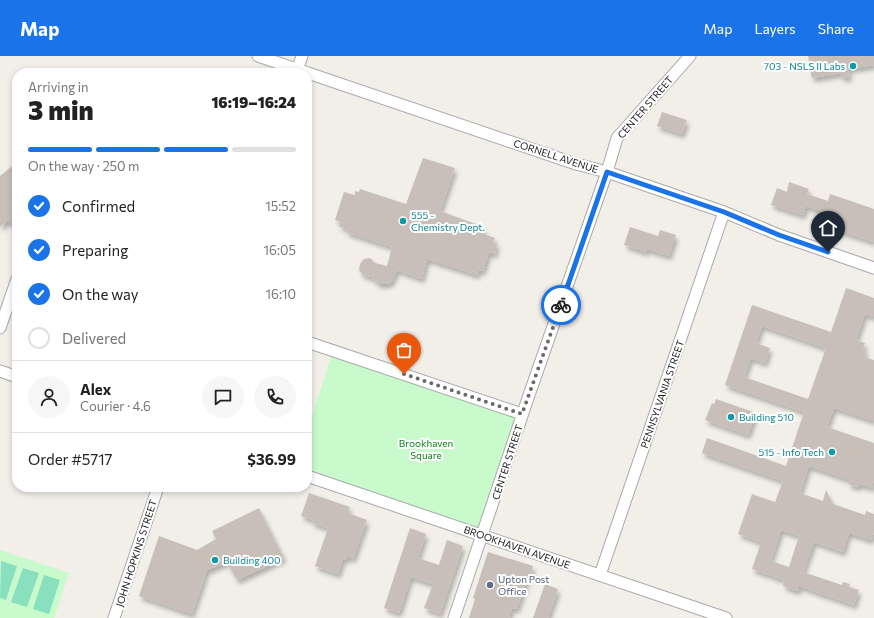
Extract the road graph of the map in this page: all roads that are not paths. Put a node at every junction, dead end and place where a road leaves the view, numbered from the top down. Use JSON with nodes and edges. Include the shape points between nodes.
{"nodes":[{"id":1,"x":258,"y":56,"type":"edge"},
{"id":2,"x":302,"y":56,"type":"edge"},
{"id":3,"x":690,"y":56,"type":"edge"},
{"id":4,"x":289,"y":68,"type":"edge"},
{"id":5,"x":298,"y":68,"type":"edge"},
{"id":6,"x":312,"y":76,"type":"edge"},
{"id":7,"x":607,"y":172,"type":"junction"},
{"id":8,"x":724,"y":212,"type":"junction"},
{"id":9,"x":874,"y":268,"type":"edge"},
{"id":10,"x":12,"y":295,"type":"edge"},
{"id":11,"x":0,"y":328,"type":"edge"},
{"id":12,"x":312,"y":344,"type":"edge"},
{"id":13,"x":0,"y":371,"type":"edge"},
{"id":14,"x":12,"y":375,"type":"edge"},
{"id":15,"x":522,"y":414,"type":"junction"},
{"id":16,"x":312,"y":478,"type":"edge"},
{"id":17,"x":156,"y":492,"type":"edge"},
{"id":18,"x":482,"y":536,"type":"junction"},
{"id":19,"x":600,"y":576,"type":"junction"},
{"id":20,"x":114,"y":618,"type":"edge"},
{"id":21,"x":454,"y":618,"type":"edge"},
{"id":22,"x":726,"y":618,"type":"edge"}],
"edges":[{"from":1,"to":4,"type":"street","name":"CORNELL AVENUE"},
{"from":2,"to":5,"type":"street"},
{"from":3,"to":7,"type":"street","name":"CENTER STREET","via":[[617,138]]},
{"from":6,"to":7,"type":"street","name":"CORNELL AVENUE"},
{"from":7,"to":8,"type":"street","name":"CORNELL AVENUE"},
{"from":7,"to":15,"type":"street","name":"CENTER STREET"},
{"from":8,"to":9,"type":"street","name":"CORNELL AVENUE","via":[[779,235]]},
{"from":8,"to":19,"type":"street","name":"PENNSYLVANIA STREET"},
{"from":10,"to":11,"type":"street"},
{"from":12,"to":15,"type":"street"},
{"from":13,"to":14,"type":"street"},
{"from":15,"to":18,"type":"street","name":"CENTER STREET"},
{"from":16,"to":18,"type":"street","name":"BROOKHAVEN AVENUE"},
{"from":17,"to":20,"type":"street","name":"JOHN HOPKINS STREET"},
{"from":18,"to":19,"type":"street","name":"BROOKHAVEN AVENUE"},
{"from":18,"to":21,"type":"street","name":"CENTER STREET"},
{"from":19,"to":22,"type":"street","name":"BROOKHAVEN AVENUE"}]}
